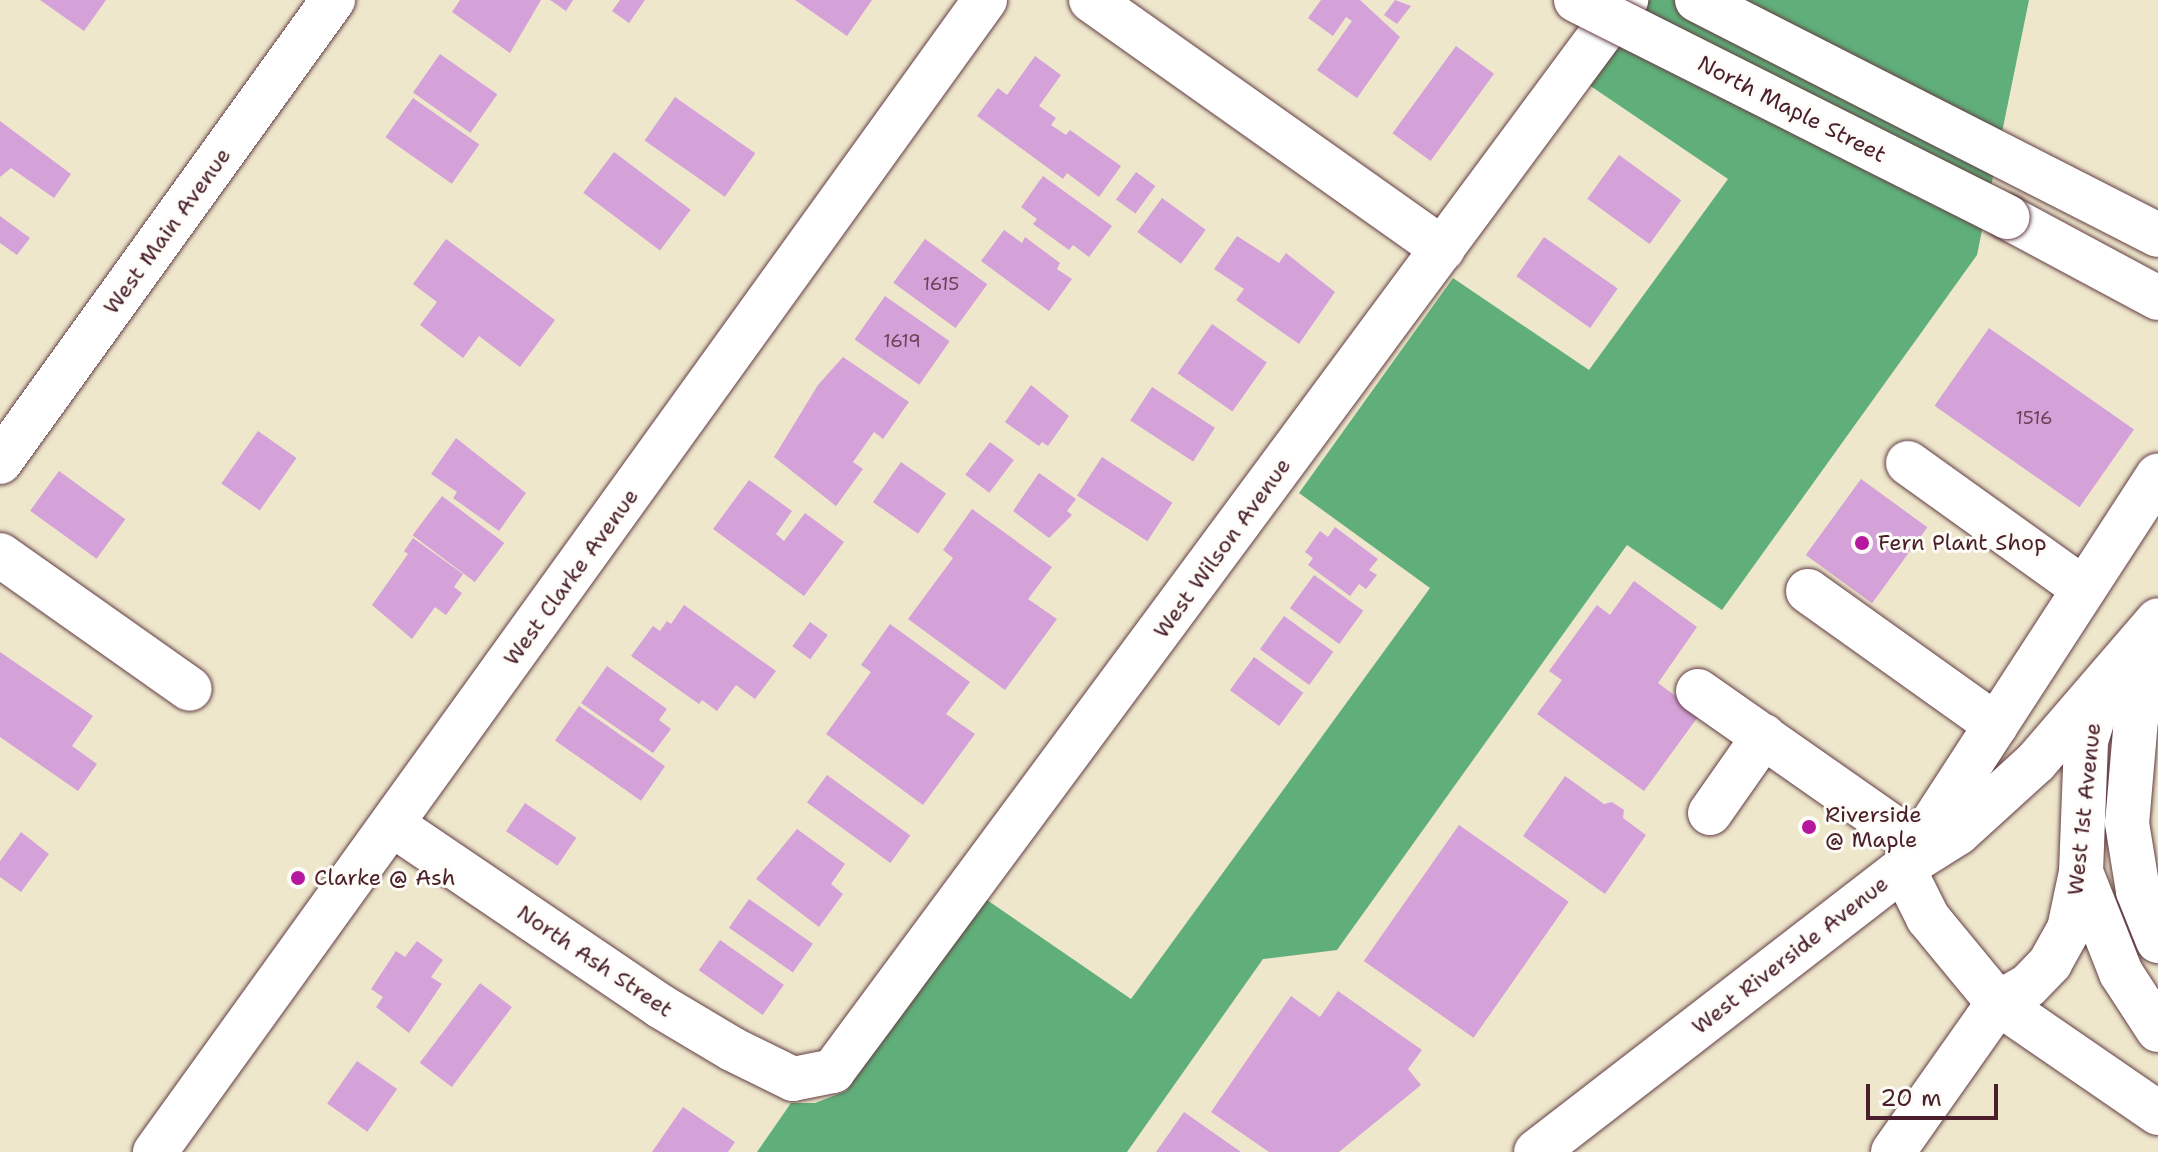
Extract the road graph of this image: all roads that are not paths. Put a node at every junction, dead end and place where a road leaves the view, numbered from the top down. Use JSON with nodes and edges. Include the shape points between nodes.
{"nodes":[{"id":1,"x":333,"y":0,"type":"edge"},
{"id":2,"x":985,"y":0,"type":"edge"},
{"id":3,"x":1091,"y":0,"type":"edge"},
{"id":4,"x":1576,"y":0,"type":"edge"},
{"id":5,"x":1626,"y":0,"type":"edge"},
{"id":6,"x":1697,"y":0,"type":"edge"},
{"id":7,"x":2158,"y":235,"type":"edge"},
{"id":8,"x":1443,"y":249,"type":"junction"},
{"id":9,"x":2158,"y":298,"type":"edge"},
{"id":10,"x":0,"y":462,"type":"edge"},
{"id":11,"x":1908,"y":463,"type":"dead end"},
{"id":12,"x":2158,"y":476,"type":"edge"},
{"id":13,"x":0,"y":555,"type":"edge"},
{"id":14,"x":2084,"y":589,"type":"junction"},
{"id":15,"x":1808,"y":591,"type":"dead end"},
{"id":16,"x":2158,"y":620,"type":"edge"},
{"id":17,"x":2158,"y":643,"type":"edge"},
{"id":18,"x":190,"y":689,"type":"dead end"},
{"id":19,"x":2102,"y":690,"type":"junction"},
{"id":20,"x":1698,"y":691,"type":"dead end"},
{"id":21,"x":1996,"y":725,"type":"junction"},
{"id":22,"x":1764,"y":736,"type":"junction"},
{"id":23,"x":1710,"y":813,"type":"dead end"},
{"id":24,"x":393,"y":825,"type":"junction"},
{"id":25,"x":1910,"y":856,"type":"junction"},
{"id":26,"x":2145,"y":856,"type":"edge"},
{"id":27,"x":2081,"y":872,"type":"junction"},
{"id":28,"x":2158,"y":941,"type":"edge"},
{"id":29,"x":1998,"y":1003,"type":"junction"},
{"id":30,"x":2158,"y":1030,"type":"edge"},
{"id":31,"x":806,"y":1080,"type":"joint"},
{"id":32,"x":2158,"y":1113,"type":"edge"},
{"id":33,"x":155,"y":1152,"type":"edge"},
{"id":34,"x":1536,"y":1152,"type":"edge"},
{"id":35,"x":1893,"y":1152,"type":"edge"}],
"edges":[{"from":1,"to":10,"type":"street","name":"West Main Avenue"},
{"from":2,"to":24,"type":"street","name":"West Clarke Avenue"},
{"from":3,"to":8,"type":"street"},
{"from":4,"to":9,"type":"street","name":"North Maple Street","bridge":true},
{"from":5,"to":8,"type":"street","name":"West Wilson Avenue"},
{"from":6,"to":7,"type":"street"},
{"from":8,"to":31,"type":"street","name":"West Wilson Avenue","via":[[854,1047],[833,1071]]},
{"from":11,"to":14,"type":"street"},
{"from":12,"to":14,"type":"street","name":"West Riverside Avenue"},
{"from":13,"to":18,"type":"street"},
{"from":14,"to":21,"type":"street","name":"West Riverside Avenue"},
{"from":15,"to":21,"type":"street"},
{"from":16,"to":19,"type":"street","name":"West 1st Avenue"},
{"from":17,"to":26,"type":"street","via":[[2141,692],[2131,748],[2127,823]]},
{"from":19,"to":25,"type":"street","name":"West 1st Avenue","via":[[1986,811]]},
{"from":19,"to":27,"type":"street","name":"West 1st Avenue","via":[[2086,741]]},
{"from":20,"to":22,"type":"street"},
{"from":21,"to":25,"type":"street","name":"West Riverside Avenue"},
{"from":22,"to":23,"type":"street"},
{"from":22,"to":25,"type":"street"},
{"from":24,"to":31,"type":"street","name":"North Ash Street","via":[[660,1006],[779,1074]]},
{"from":24,"to":33,"type":"street","name":"West Clarke Avenue"},
{"from":25,"to":29,"type":"street","via":[[1928,918]]},
{"from":25,"to":34,"type":"street","name":"West Riverside Avenue"},
{"from":26,"to":27,"type":"street"},
{"from":26,"to":28,"type":"street"},
{"from":27,"to":29,"type":"street","name":"West 1st Avenue","via":[[2069,929],[2050,963],[2028,986]]},
{"from":27,"to":30,"type":"street","via":[[2121,973]]},
{"from":29,"to":32,"type":"street"},
{"from":29,"to":35,"type":"street","name":"West 1st Avenue"}]}
